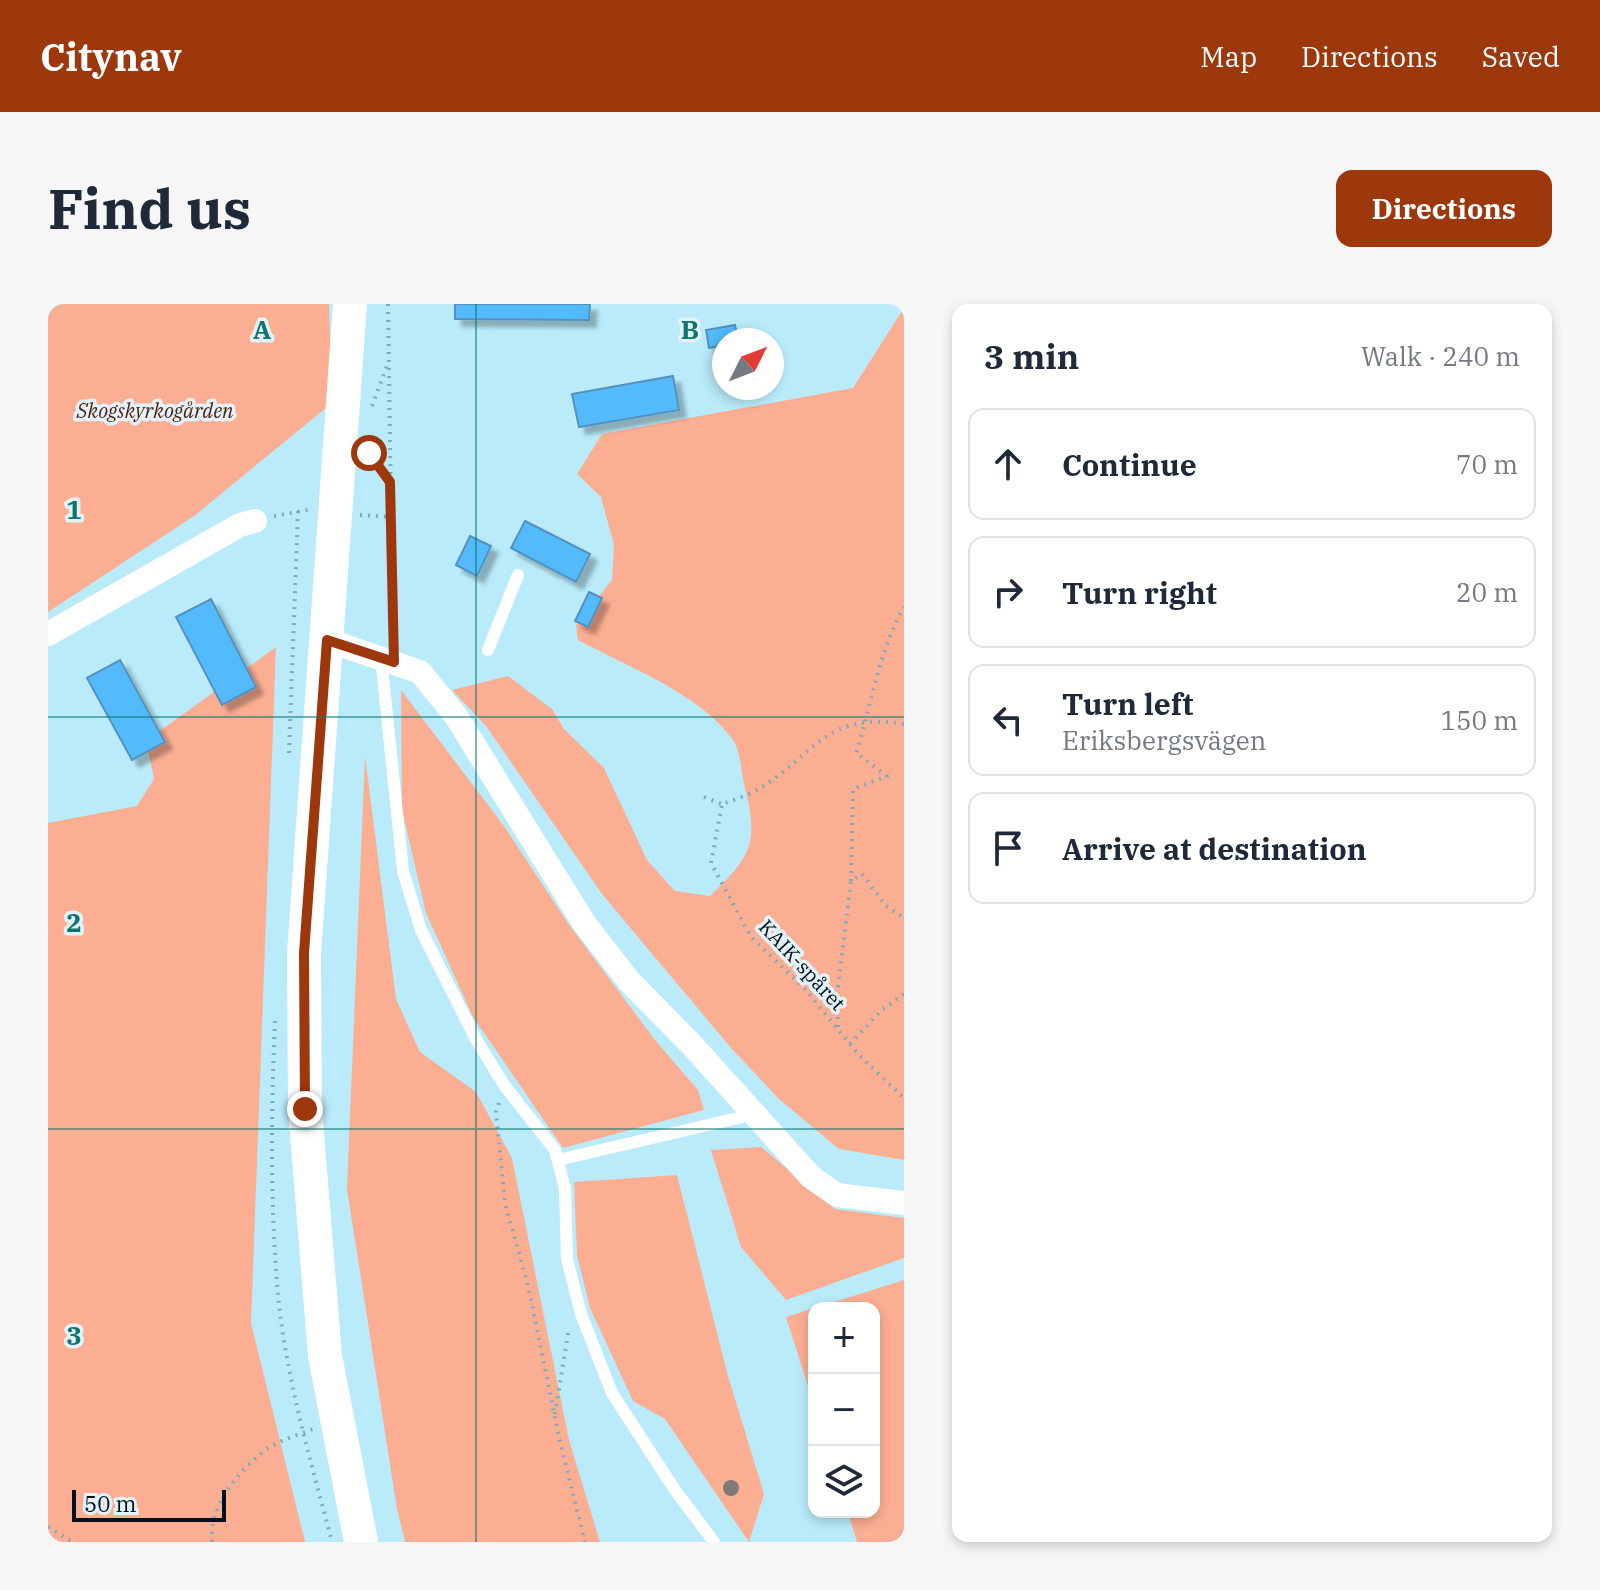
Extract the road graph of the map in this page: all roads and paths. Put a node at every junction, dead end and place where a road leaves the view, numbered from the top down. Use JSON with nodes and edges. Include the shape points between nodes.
{"nodes":[{"id":1,"x":350,"y":304,"type":"edge"},
{"id":2,"x":388,"y":304,"type":"edge"},
{"id":3,"x":389,"y":361,"type":"junction"},
{"id":4,"x":372,"y":406,"type":"dead end"},
{"id":5,"x":369,"y":453,"type":"dead end"},
{"id":6,"x":390,"y":482,"type":"junction"},
{"id":7,"x":255,"y":521,"type":"dead end"},
{"id":8,"x":518,"y":575,"type":"dead end"},
{"id":9,"x":904,"y":607,"type":"edge"},
{"id":10,"x":48,"y":634,"type":"edge"},
{"id":11,"x":327,"y":640,"type":"junction"},
{"id":12,"x":488,"y":650,"type":"dead end"},
{"id":13,"x":387,"y":660,"type":"junction"},
{"id":14,"x":867,"y":720,"type":"junction"},
{"id":15,"x":904,"y":724,"type":"edge"},
{"id":16,"x":704,"y":797,"type":"dead end"},
{"id":17,"x":722,"y":804,"type":"junction"},
{"id":18,"x":851,"y":881,"type":"junction"},
{"id":19,"x":904,"y":918,"type":"edge"},
{"id":20,"x":904,"y":994,"type":"edge"},
{"id":21,"x":838,"y":1028,"type":"junction"},
{"id":22,"x":850,"y":1044,"type":"junction"},
{"id":23,"x":510,"y":1092,"type":"junction"},
{"id":24,"x":904,"y":1098,"type":"edge"},
{"id":25,"x":755,"y":1114,"type":"junction"},
{"id":26,"x":558,"y":1160,"type":"junction"},
{"id":27,"x":904,"y":1203,"type":"edge"},
{"id":28,"x":581,"y":1314,"type":"junction"},
{"id":29,"x":555,"y":1416,"type":"junction"},
{"id":30,"x":337,"y":1418,"type":"junction"},
{"id":31,"x":48,"y":1527,"type":"edge"},
{"id":32,"x":73,"y":1542,"type":"edge"},
{"id":33,"x":212,"y":1542,"type":"edge"},
{"id":34,"x":361,"y":1542,"type":"edge"},
{"id":35,"x":585,"y":1542,"type":"edge"},
{"id":36,"x":714,"y":1542,"type":"edge"}],
"edges":[{"from":1,"to":11,"type":"main road"},
{"from":2,"to":3,"type":"path"},
{"from":3,"to":4,"type":"path"},
{"from":3,"to":6,"type":"path"},
{"from":5,"to":6,"type":"path"},
{"from":6,"to":13,"type":"path"},
{"from":7,"to":10,"type":"street","via":[[145,576]]},
{"from":8,"to":12,"type":"lane"},
{"from":9,"to":14,"type":"path","via":[[872,686]]},
{"from":11,"to":13,"type":"street"},
{"from":11,"to":30,"type":"main road","via":[[304,953],[305,1109],[314,1252]]},
{"from":13,"to":23,"type":"lane","via":[[403,871],[443,979]]},
{"from":13,"to":25,"type":"street","via":[[420,672],[456,716],[584,923],[629,981]]},
{"from":14,"to":15,"type":"path"},
{"from":14,"to":17,"type":"path","via":[[825,734],[756,791]]},
{"from":14,"to":18,"type":"path","via":[[856,753],[887,776],[853,789]]},
{"from":16,"to":17,"type":"path"},
{"from":17,"to":21,"type":"path","name":"KAIK-spåret","via":[[711,863],[751,937]]},
{"from":18,"to":19,"type":"path","via":[[862,874],[886,906]]},
{"from":18,"to":21,"type":"path"},
{"from":20,"to":22,"type":"path"},
{"from":21,"to":22,"type":"path","name":"KAIK-spåret"},
{"from":22,"to":24,"type":"path","name":"KAIK-spåret"},
{"from":23,"to":26,"type":"lane"},
{"from":23,"to":29,"type":"path","via":[[496,1112],[505,1204]]},
{"from":25,"to":26,"type":"lane"},
{"from":25,"to":27,"type":"street","via":[[811,1177],[837,1195]]},
{"from":26,"to":28,"type":"lane","via":[[565,1189],[567,1259]]},
{"from":28,"to":29,"type":"path","via":[[569,1328]]},
{"from":28,"to":36,"type":"lane","via":[[612,1393]]},
{"from":29,"to":35,"type":"path"},
{"from":30,"to":33,"type":"path","via":[[269,1448],[232,1482],[210,1524]]},
{"from":30,"to":34,"type":"main road"},
{"from":31,"to":32,"type":"path"}]}
